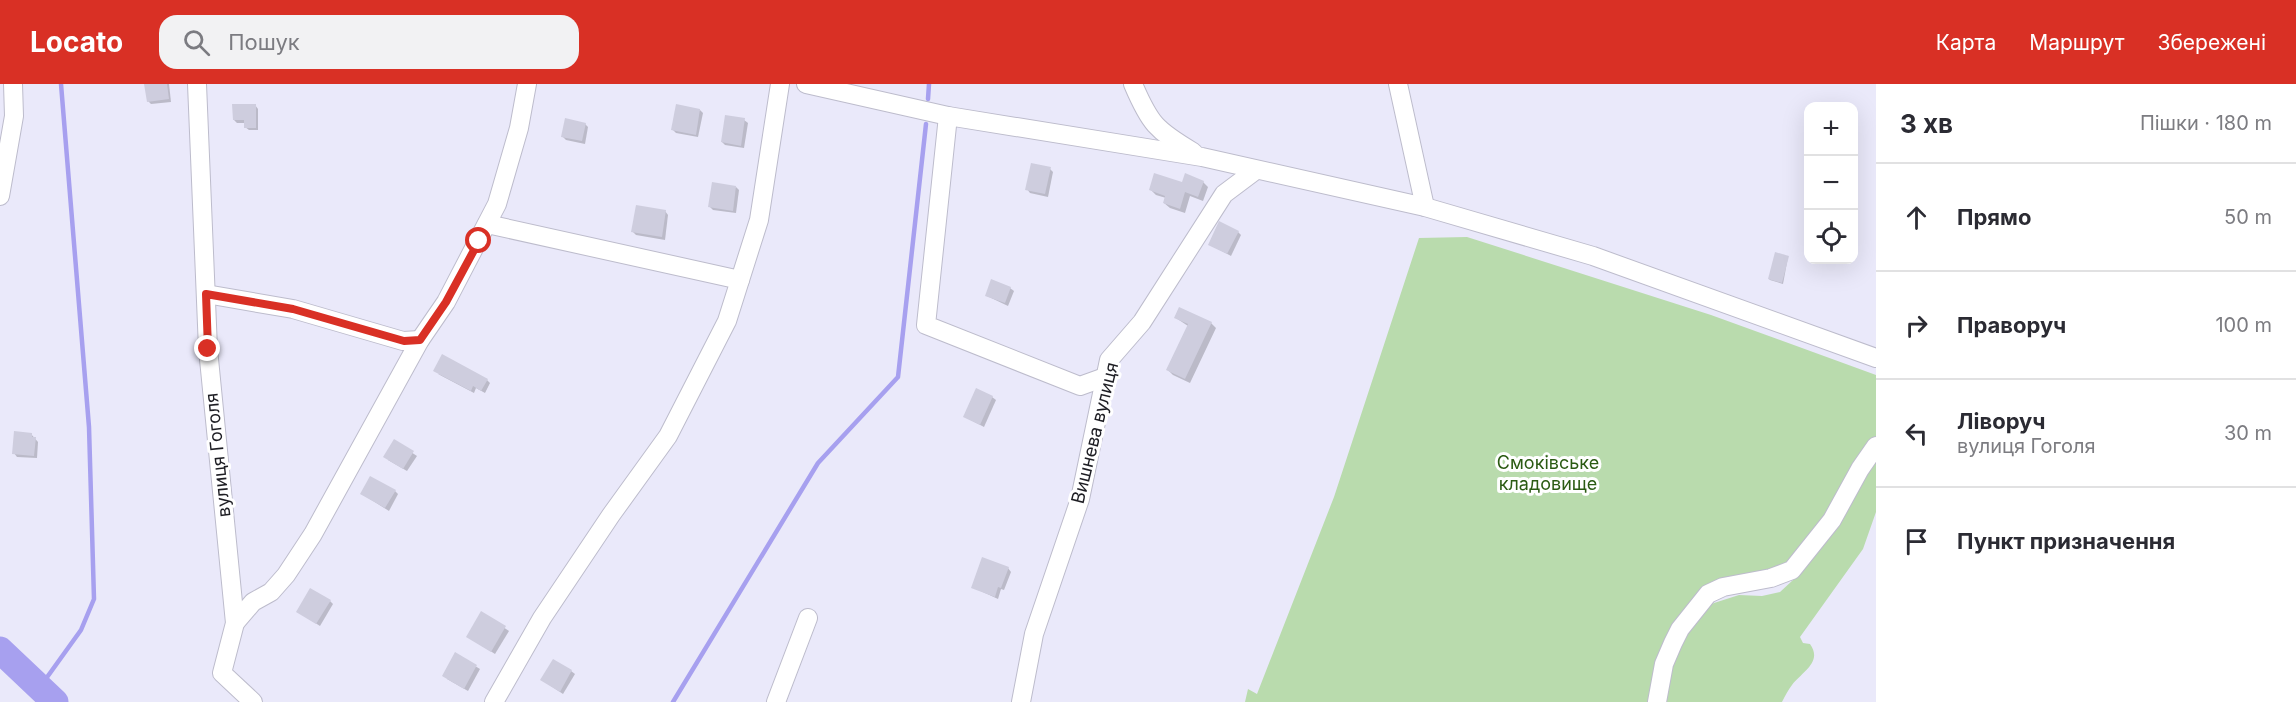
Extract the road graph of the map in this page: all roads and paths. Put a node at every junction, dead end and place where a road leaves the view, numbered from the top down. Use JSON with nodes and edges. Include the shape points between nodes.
{"nodes":[{"id":1,"x":14,"y":84,"type":"edge"},
{"id":2,"x":197,"y":84,"type":"edge"},
{"id":3,"x":526,"y":84,"type":"edge"},
{"id":4,"x":780,"y":84,"type":"edge"},
{"id":5,"x":809,"y":84,"type":"edge"},
{"id":6,"x":1133,"y":84,"type":"edge"},
{"id":7,"x":1398,"y":84,"type":"edge"},
{"id":8,"x":948,"y":116,"type":"junction"},
{"id":9,"x":1202,"y":157,"type":"junction"},
{"id":10,"x":1256,"y":170,"type":"junction"},
{"id":11,"x":0,"y":196,"type":"edge"},
{"id":12,"x":1425,"y":207,"type":"junction"},
{"id":13,"x":487,"y":224,"type":"junction"},
{"id":14,"x":740,"y":280,"type":"junction"},
{"id":15,"x":206,"y":294,"type":"junction"},
{"id":16,"x":420,"y":340,"type":"junction"},
{"id":17,"x":1876,"y":357,"type":"edge"},
{"id":18,"x":1105,"y":377,"type":"junction"},
{"id":19,"x":1876,"y":446,"type":"edge"},
{"id":20,"x":808,"y":618,"type":"dead end"},
{"id":21,"x":235,"y":623,"type":"junction"},
{"id":22,"x":253,"y":702,"type":"edge"},
{"id":23,"x":494,"y":702,"type":"edge"},
{"id":24,"x":776,"y":702,"type":"edge"},
{"id":25,"x":1021,"y":702,"type":"edge"},
{"id":26,"x":1657,"y":702,"type":"edge"}],
"edges":[{"from":1,"to":11,"type":"street","via":[[14,116]]},
{"from":2,"to":15,"type":"street","name":"вулиця Гоголя"},
{"from":3,"to":13,"type":"street","via":[[519,128],[497,204]]},
{"from":4,"to":14,"type":"street","via":[[759,220]]},
{"from":5,"to":8,"type":"street"},
{"from":6,"to":9,"type":"street","via":[[1144,110],[1161,133]]},
{"from":7,"to":12,"type":"street"},
{"from":8,"to":9,"type":"street"},
{"from":8,"to":18,"type":"street","via":[[926,325],[1080,386]]},
{"from":9,"to":10,"type":"street"},
{"from":10,"to":12,"type":"street"},
{"from":10,"to":18,"type":"street","name":"Вишнева вулиця","via":[[1224,194],[1142,322],[1109,360]]},
{"from":12,"to":17,"type":"street","via":[[1593,256]]},
{"from":13,"to":14,"type":"street"},
{"from":13,"to":16,"type":"street","via":[[446,302]]},
{"from":14,"to":23,"type":"street","via":[[727,321],[668,436],[542,618]]},
{"from":15,"to":16,"type":"street","via":[[293,309],[404,341]]},
{"from":15,"to":21,"type":"street","name":"вулиця Гоголя"},
{"from":16,"to":21,"type":"street","via":[[302,551],[271,592],[253,602]]},
{"from":18,"to":25,"type":"street","name":"Вишнева вулиця","via":[[1080,499],[1034,634]]},
{"from":19,"to":26,"type":"street","via":[[1832,520],[1792,570],[1708,594],[1673,643],[1664,664]]},
{"from":20,"to":24,"type":"street"},
{"from":21,"to":22,"type":"street","name":"вулиця Гоголя","via":[[222,673]]}]}
